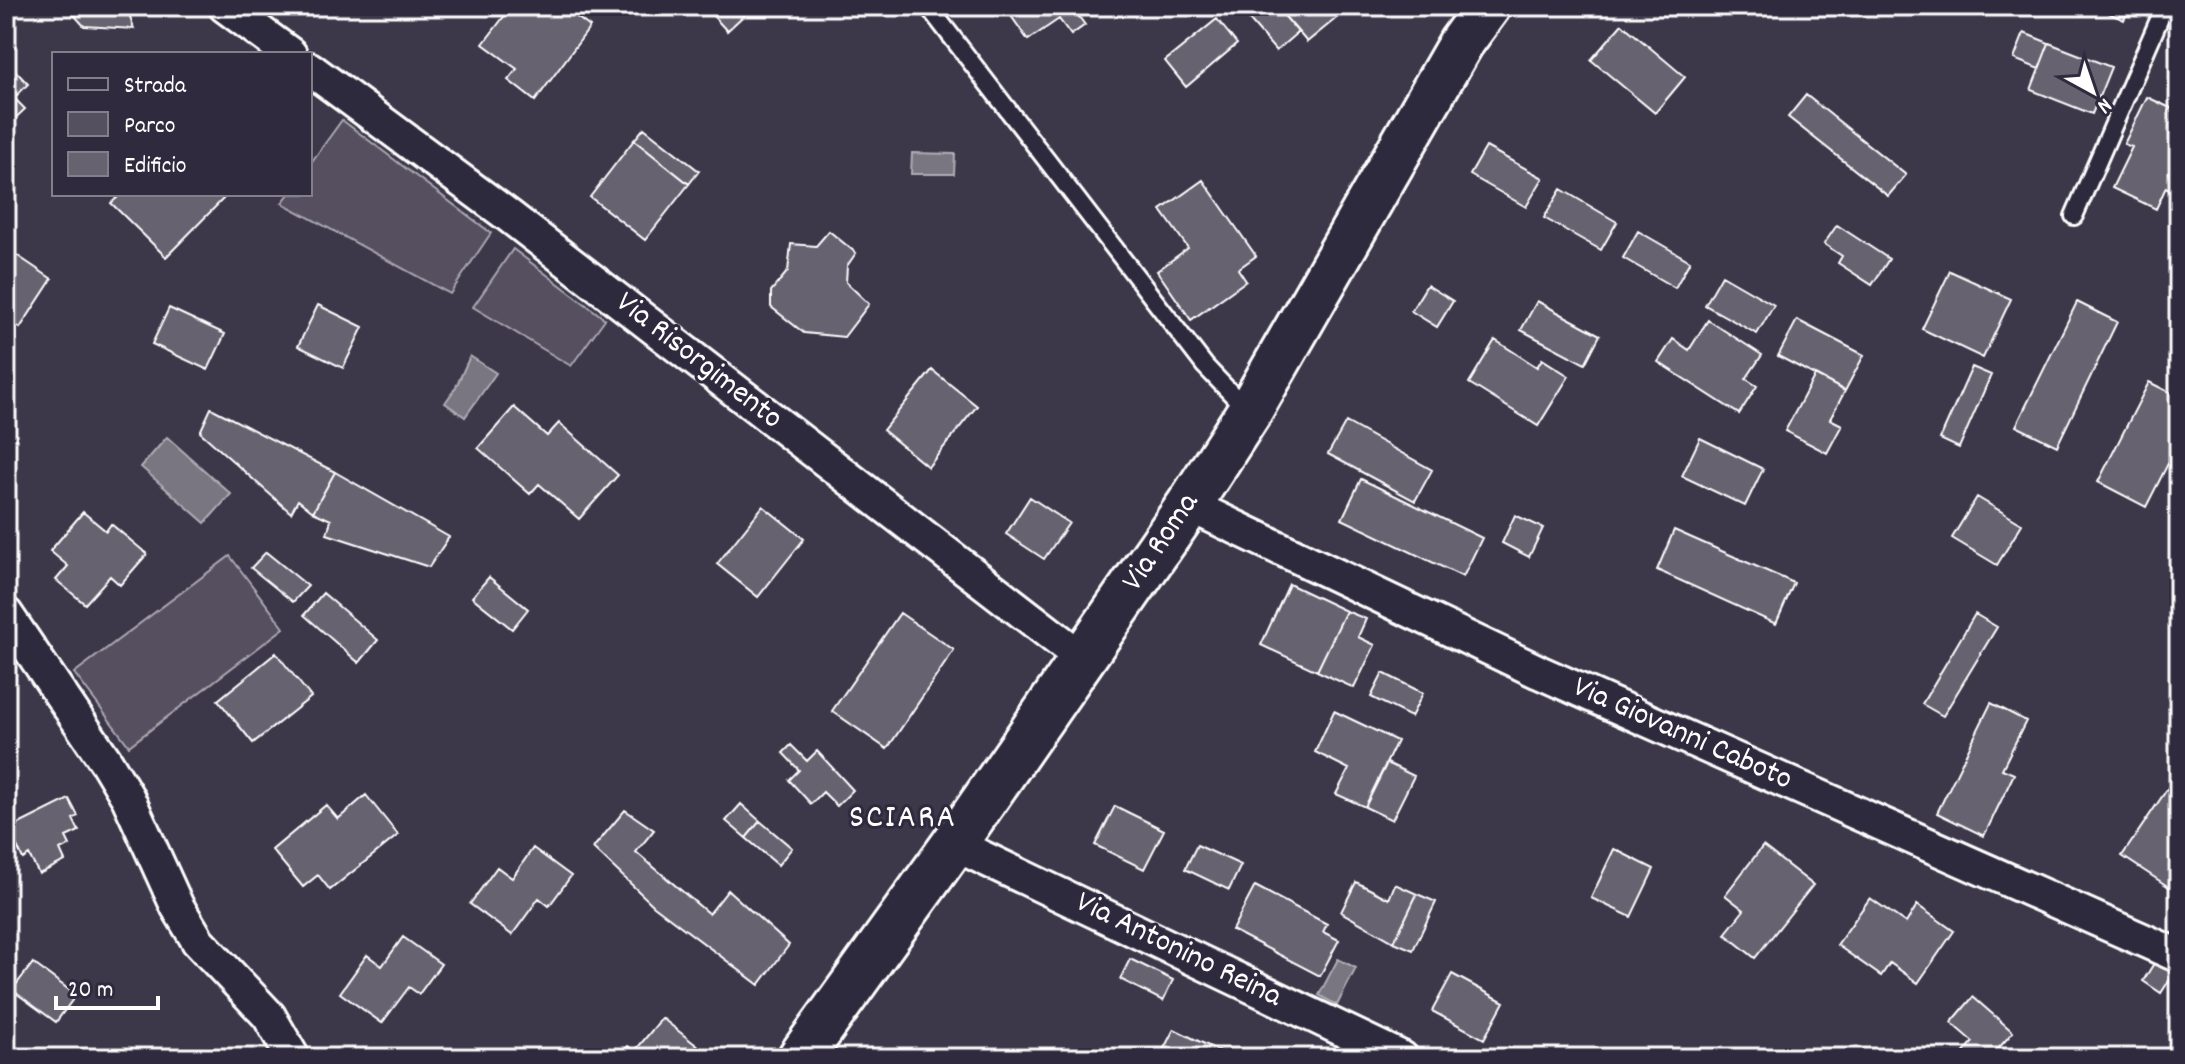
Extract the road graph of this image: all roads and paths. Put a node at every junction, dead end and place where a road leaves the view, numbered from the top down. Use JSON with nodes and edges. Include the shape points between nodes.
{"nodes":[{"id":1,"x":225,"y":6,"type":"edge"},
{"id":2,"x":928,"y":6,"type":"edge"},
{"id":3,"x":1488,"y":6,"type":"edge"},
{"id":4,"x":2165,"y":6,"type":"edge"},
{"id":5,"x":287,"y":52,"type":"edge"},
{"id":6,"x":312,"y":70,"type":"edge"},
{"id":7,"x":2074,"y":216,"type":"dead end"},
{"id":8,"x":1249,"y":412,"type":"junction"},
{"id":9,"x":1189,"y":505,"type":"junction"},
{"id":10,"x":6,"y":614,"type":"edge"},
{"id":11,"x":1083,"y":659,"type":"junction"},
{"id":12,"x":954,"y":844,"type":"junction"},
{"id":13,"x":2179,"y":956,"type":"edge"},
{"id":14,"x":293,"y":1058,"type":"edge"},
{"id":15,"x":800,"y":1058,"type":"edge"},
{"id":16,"x":1402,"y":1058,"type":"edge"}],
"edges":[{"from":1,"to":5,"type":"street"},
{"from":2,"to":8,"type":"lane","via":[[1205,366]]},
{"from":3,"to":8,"type":"main road","name":"Via Roma","via":[[1461,43]]},
{"from":4,"to":7,"type":"lane"},
{"from":6,"to":11,"type":"street","name":"Via Risorgimento"},
{"from":8,"to":9,"type":"main road","name":"Via Roma"},
{"from":9,"to":11,"type":"main road","name":"Via Roma"},
{"from":9,"to":13,"type":"street","name":"Via Giovanni Caboto","via":[[1539,672]]},
{"from":10,"to":14,"type":"street","via":[[128,798],[198,941],[269,1016]]},
{"from":11,"to":12,"type":"main road","name":"Via Roma"},
{"from":12,"to":15,"type":"main road","name":"Via Roma"},
{"from":12,"to":16,"type":"street","name":"Via Antonino Reina"}]}
